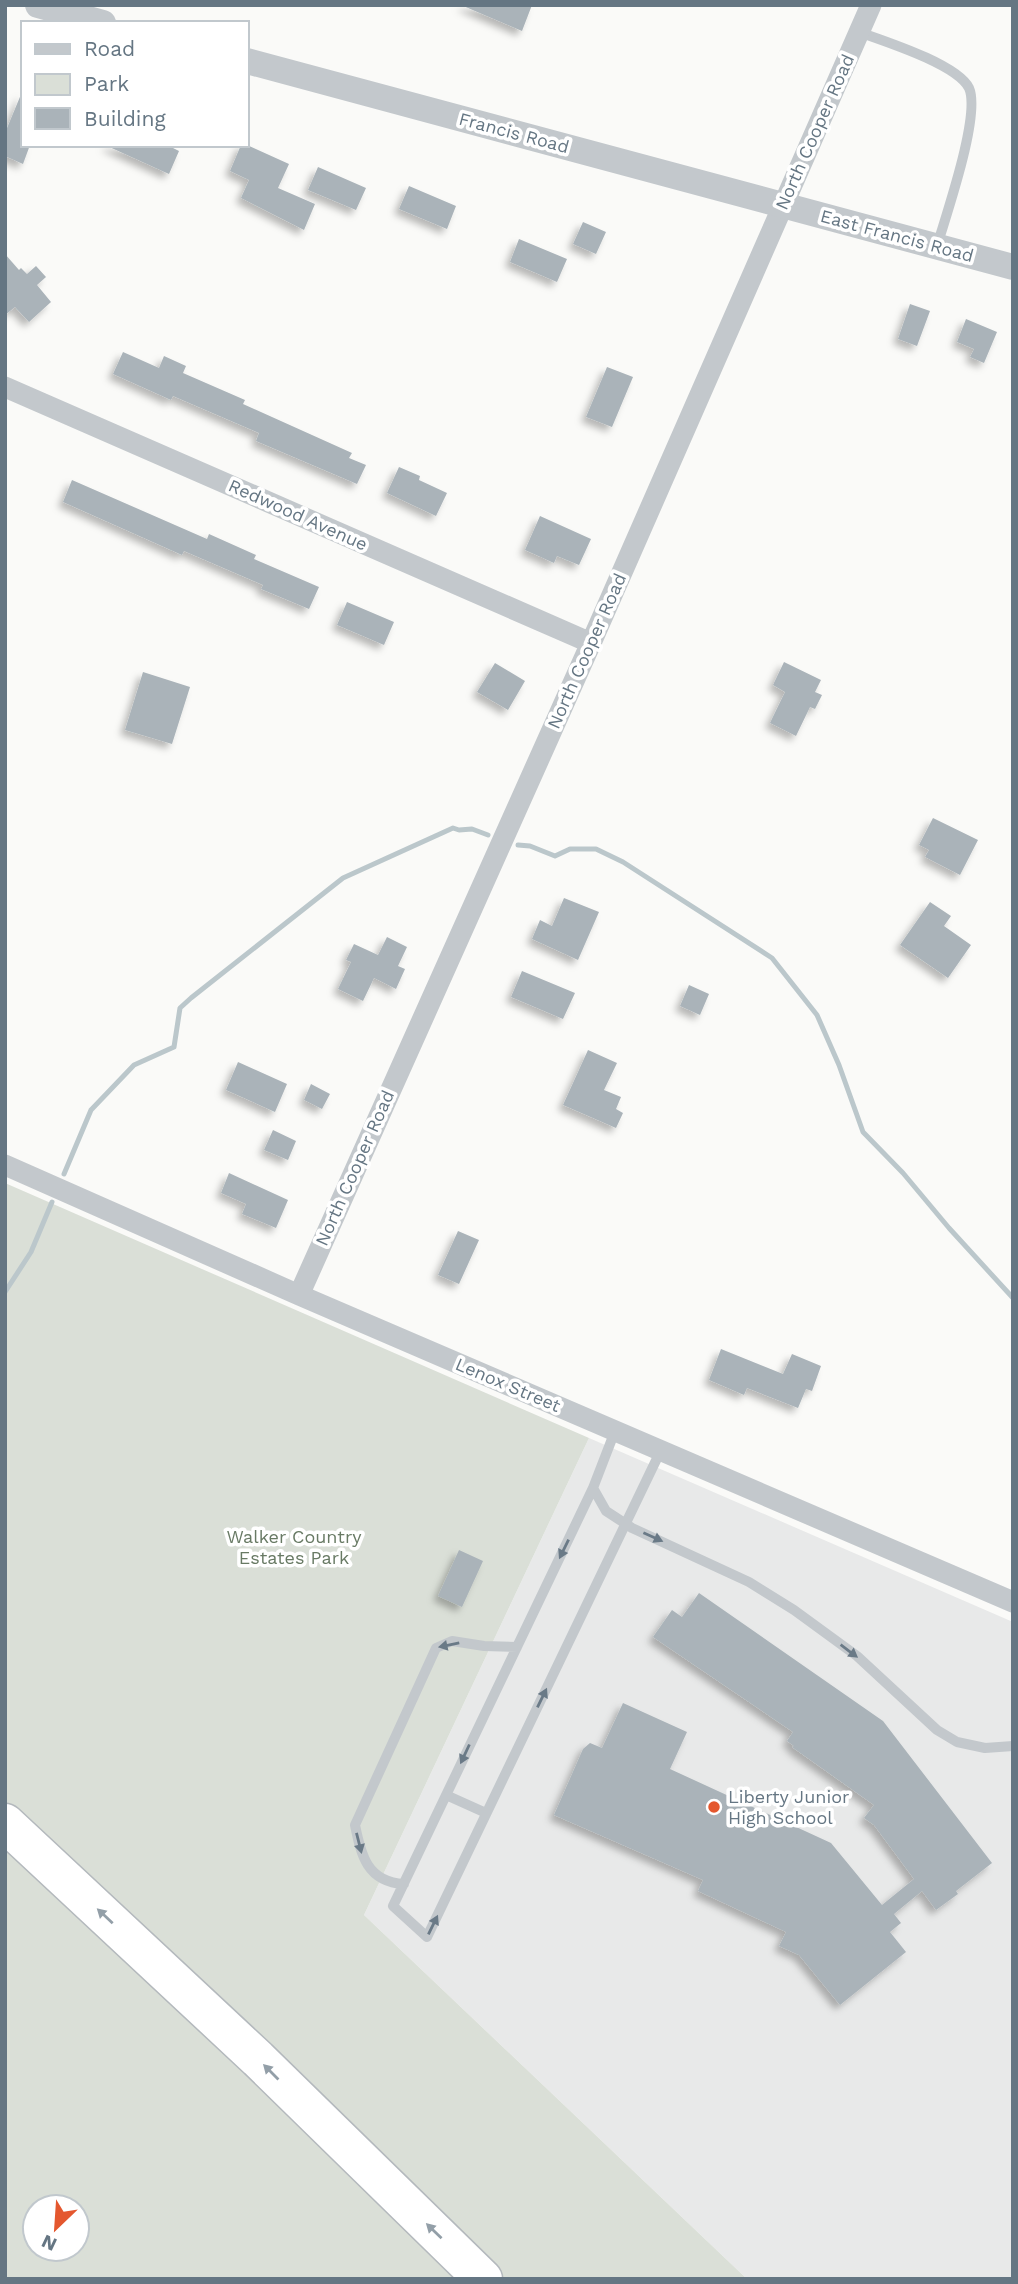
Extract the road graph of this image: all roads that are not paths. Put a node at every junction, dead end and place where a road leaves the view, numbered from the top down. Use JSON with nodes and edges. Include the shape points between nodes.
{"nodes":[{"id":1,"x":38,"y":5,"type":"edge"},
{"id":2,"x":871,"y":5,"type":"edge"},
{"id":3,"x":96,"y":21,"type":"edge"},
{"id":4,"x":859,"y":32,"type":"junction"},
{"id":5,"x":248,"y":61,"type":"edge"},
{"id":6,"x":782,"y":205,"type":"junction"},
{"id":7,"x":937,"y":246,"type":"junction"},
{"id":8,"x":1013,"y":267,"type":"edge"},
{"id":9,"x":5,"y":387,"type":"edge"},
{"id":10,"x":591,"y":643,"type":"junction"},
{"id":11,"x":5,"y":1165,"type":"edge"},
{"id":12,"x":299,"y":1295,"type":"junction"},
{"id":13,"x":615,"y":1431,"type":"junction"},
{"id":14,"x":661,"y":1450,"type":"junction"},
{"id":15,"x":593,"y":1488,"type":"junction"},
{"id":16,"x":625,"y":1523,"type":"junction"},
{"id":17,"x":1013,"y":1602,"type":"edge"},
{"id":18,"x":517,"y":1647,"type":"junction"},
{"id":19,"x":1013,"y":1746,"type":"edge"},
{"id":20,"x":446,"y":1795,"type":"junction"},
{"id":21,"x":486,"y":1813,"type":"junction"},
{"id":22,"x":5,"y":1823,"type":"edge"},
{"id":23,"x":404,"y":1884,"type":"junction"},
{"id":24,"x":483,"y":2279,"type":"edge"}],
"edges":[{"from":1,"to":3,"type":"street"},
{"from":2,"to":4,"type":"street","name":"North Cooper Road"},
{"from":4,"to":6,"type":"street","name":"North Cooper Road"},
{"from":4,"to":7,"type":"lane","via":[[951,69],[969,88],[972,116]]},
{"from":5,"to":6,"type":"street","name":"Francis Road"},
{"from":6,"to":7,"type":"street","name":"East Francis Road"},
{"from":6,"to":10,"type":"street","name":"North Cooper Road"},
{"from":7,"to":8,"type":"street","name":"East Francis Road"},
{"from":9,"to":10,"type":"street","name":"Redwood Avenue"},
{"from":10,"to":12,"type":"street","name":"North Cooper Road"},
{"from":11,"to":12,"type":"street","name":"Lenox Street"},
{"from":12,"to":13,"type":"street","name":"Lenox Street"},
{"from":13,"to":14,"type":"street","name":"Lenox Street"},
{"from":13,"to":15,"type":"lane"},
{"from":14,"to":16,"type":"lane"},
{"from":14,"to":17,"type":"street","name":"Lenox Street"},
{"from":15,"to":16,"type":"lane","via":[[606,1511]]},
{"from":15,"to":18,"type":"lane","one_way":true},
{"from":16,"to":19,"type":"lane","one_way":true,"via":[[750,1582],[794,1610],[857,1656],[937,1730],[957,1742],[985,1748]]},
{"from":21,"to":16,"type":"lane","one_way":true},
{"from":18,"to":20,"type":"lane","one_way":true},
{"from":18,"to":23,"type":"lane","one_way":true,"via":[[453,1641],[436,1648],[355,1825],[371,1871]]},
{"from":20,"to":21,"type":"lane"},
{"from":20,"to":23,"type":"lane"},
{"from":23,"to":21,"type":"lane","one_way":true,"via":[[393,1906],[427,1937]]},
{"from":24,"to":22,"type":"highway","one_way":true,"via":[[258,2059]]}]}
